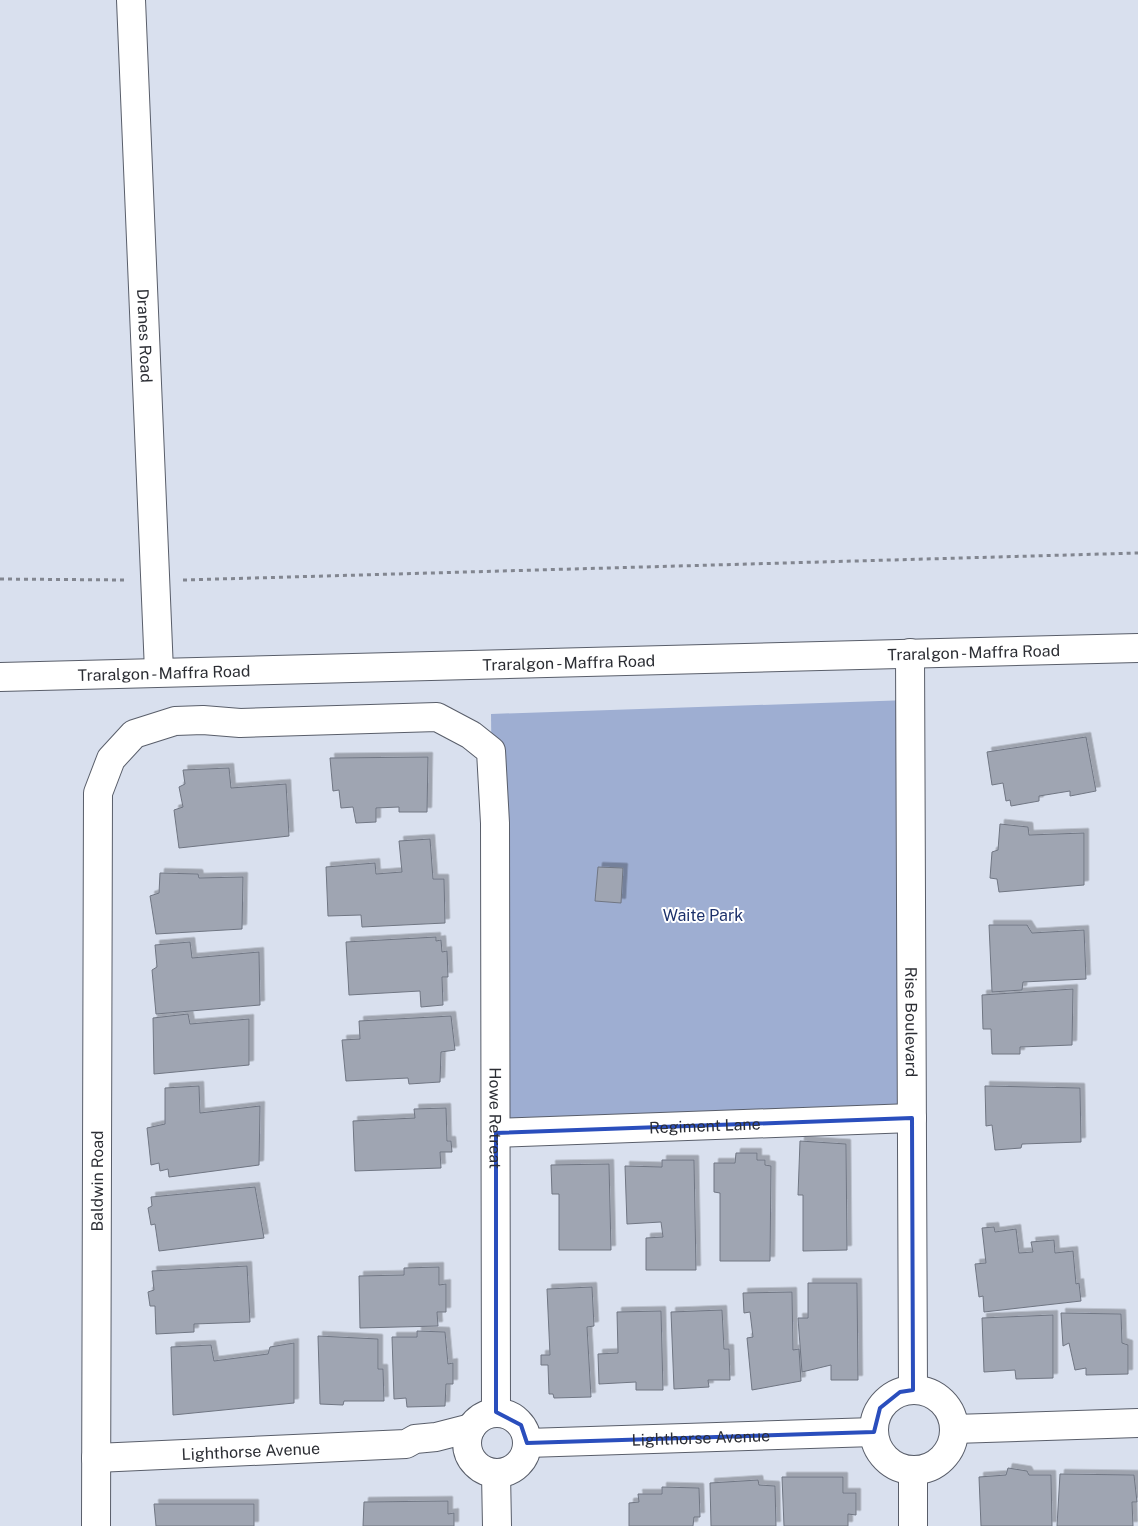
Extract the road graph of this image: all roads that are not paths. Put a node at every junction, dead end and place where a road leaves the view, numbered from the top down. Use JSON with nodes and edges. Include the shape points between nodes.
{"nodes":[{"id":1,"x":131,"y":0,"type":"edge"},
{"id":2,"x":1138,"y":648,"type":"edge"},
{"id":3,"x":910,"y":653,"type":"junction"},
{"id":4,"x":159,"y":672,"type":"junction"},
{"id":5,"x":0,"y":676,"type":"edge"},
{"id":6,"x":97,"y":835,"type":"joint"},
{"id":7,"x":912,"y":1118,"type":"junction"},
{"id":8,"x":496,"y":1132,"type":"junction"},
{"id":9,"x":913,"y":1390,"type":"junction"},
{"id":10,"x":496,"y":1412,"type":"junction"},
{"id":11,"x":1138,"y":1423,"type":"edge"},
{"id":12,"x":471,"y":1428,"type":"junction"},
{"id":13,"x":954,"y":1429,"type":"junction"},
{"id":14,"x":874,"y":1432,"type":"junction"},
{"id":15,"x":527,"y":1443,"type":"junction"},
{"id":16,"x":406,"y":1444,"type":"junction"},
{"id":17,"x":96,"y":1458,"type":"junction"},
{"id":18,"x":470,"y":1458,"type":"junction"},
{"id":19,"x":913,"y":1471,"type":"junction"},
{"id":20,"x":496,"y":1473,"type":"junction"},
{"id":21,"x":96,"y":1526,"type":"edge"},
{"id":22,"x":497,"y":1526,"type":"edge"},
{"id":23,"x":913,"y":1526,"type":"edge"}],
"edges":[{"from":1,"to":4,"type":"street","name":"Dranes Road"},
{"from":2,"to":3,"type":"street","name":"Traralgon - Maffra Road"},
{"from":3,"to":4,"type":"street","name":"Traralgon - Maffra Road"},
{"from":3,"to":7,"type":"street","name":"Rise Boulevard"},
{"from":4,"to":5,"type":"street","name":"Traralgon - Maffra Road"},
{"from":6,"to":8,"type":"street","name":"Howe Retreat","via":[[98,793],[111,759],[134,734],[175,722],[437,717],[471,735],[491,751],[495,823]]},
{"from":6,"to":17,"type":"street","name":"Baldwin Road"},
{"from":7,"to":8,"type":"street","name":"Regiment Lane"},
{"from":7,"to":9,"type":"street","name":"Rise Boulevard"},
{"from":8,"to":10,"type":"street","name":"Howe Retreat"},
{"from":9,"to":13,"type":"street","via":[[936,1397],[946,1406]]},
{"from":9,"to":14,"type":"street","via":[[900,1392],[880,1408]]},
{"from":10,"to":12,"type":"street","via":[[486,1414]]},
{"from":10,"to":15,"type":"street","via":[[506,1414],[521,1425]]},
{"from":11,"to":13,"type":"street"},
{"from":12,"to":16,"type":"street","name":"Lighthorse Avenue","via":[[415,1439]]},
{"from":12,"to":18,"type":"street","via":[[467,1438]]},
{"from":13,"to":19,"type":"street","via":[[946,1454],[926,1469]]},
{"from":14,"to":15,"type":"street","name":"Lighthorse Avenue"},
{"from":14,"to":19,"type":"street","via":[[881,1454],[901,1468]]},
{"from":15,"to":20,"type":"street","via":[[526,1452],[515,1468]]},
{"from":16,"to":17,"type":"street","name":"Lighthorse Avenue"},
{"from":16,"to":18,"type":"street","name":"Lighthorse Avenue","via":[[415,1453],[434,1452]]},
{"from":17,"to":21,"type":"street","name":"Baldwin Road"},
{"from":18,"to":20,"type":"street","via":[[477,1466]]},
{"from":19,"to":23,"type":"street"},
{"from":20,"to":22,"type":"street"}]}
